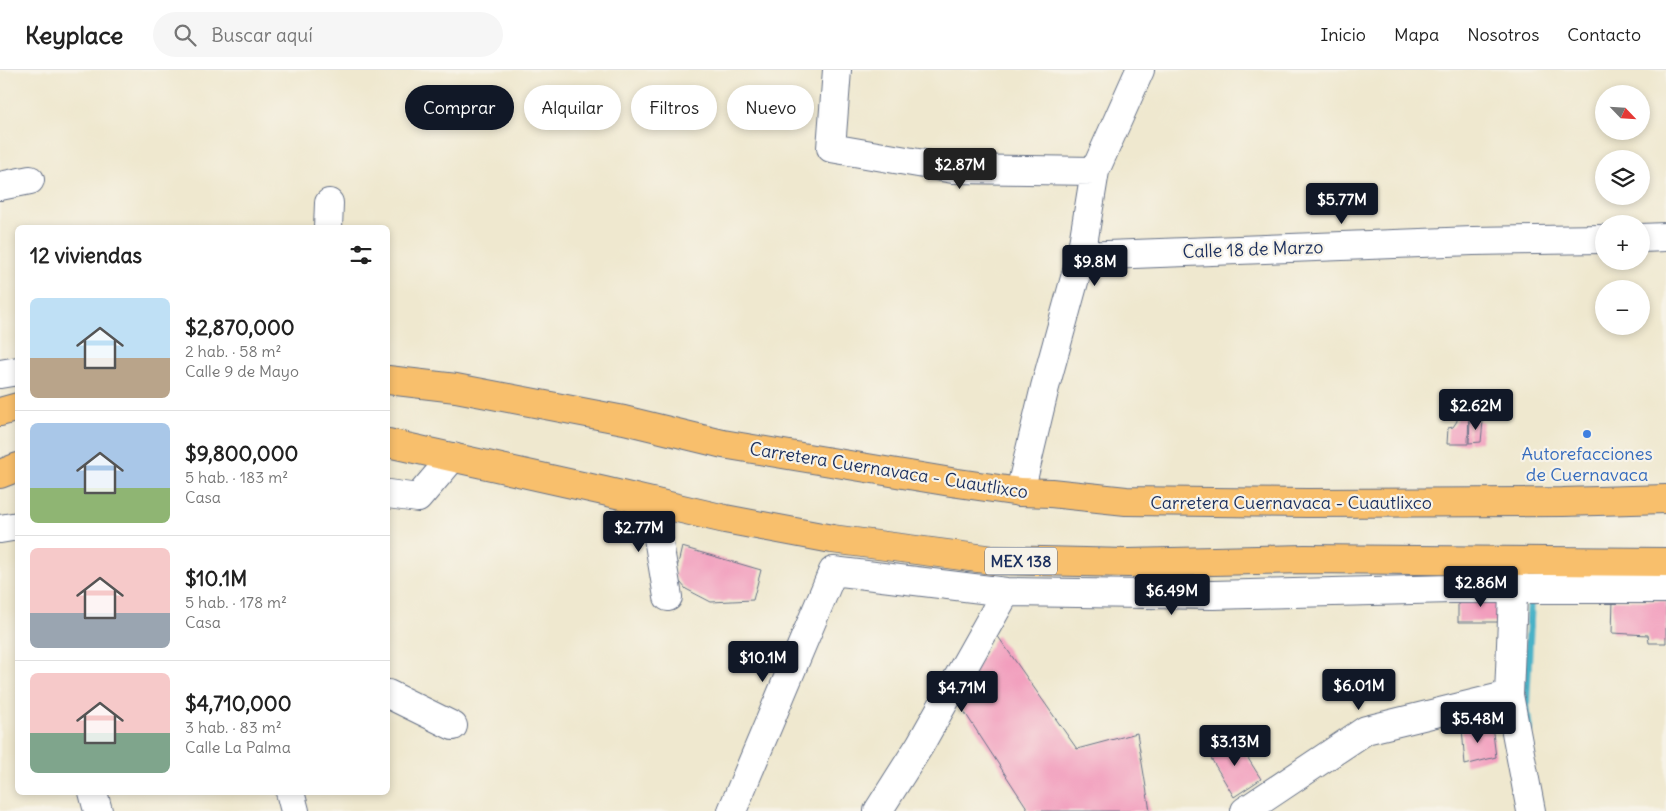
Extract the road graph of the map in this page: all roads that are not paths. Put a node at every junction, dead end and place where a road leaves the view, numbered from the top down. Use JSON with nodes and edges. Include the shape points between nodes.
{"nodes":[{"id":1,"x":837,"y":70,"type":"edge"},
{"id":2,"x":1140,"y":70,"type":"edge"},
{"id":3,"x":1095,"y":172,"type":"junction"},
{"id":4,"x":30,"y":180,"type":"dead end"},
{"id":5,"x":0,"y":186,"type":"edge"},
{"id":6,"x":1650,"y":238,"type":"edge"},
{"id":7,"x":1666,"y":238,"type":"edge"},
{"id":8,"x":1595,"y":239,"type":"edge"},
{"id":9,"x":1081,"y":256,"type":"junction"},
{"id":10,"x":15,"y":372,"type":"edge"},
{"id":11,"x":0,"y":374,"type":"edge"},
{"id":12,"x":390,"y":380,"type":"edge"},
{"id":13,"x":15,"y":408,"type":"edge"},
{"id":14,"x":0,"y":412,"type":"edge"},
{"id":15,"x":390,"y":443,"type":"edge"},
{"id":16,"x":453,"y":456,"type":"junction"},
{"id":17,"x":15,"y":468,"type":"edge"},
{"id":18,"x":0,"y":474,"type":"edge"},
{"id":19,"x":1020,"y":492,"type":"junction"},
{"id":20,"x":390,"y":494,"type":"edge"},
{"id":21,"x":1666,"y":499,"type":"edge"},
{"id":22,"x":652,"y":502,"type":"junction"},
{"id":23,"x":15,"y":527,"type":"edge"},
{"id":24,"x":0,"y":530,"type":"edge"},
{"id":25,"x":1514,"y":560,"type":"junction"},
{"id":26,"x":1666,"y":562,"type":"edge"},
{"id":27,"x":1514,"y":588,"type":"junction"},
{"id":28,"x":1666,"y":589,"type":"edge"},
{"id":29,"x":1006,"y":592,"type":"junction"},
{"id":30,"x":668,"y":596,"type":"dead end"},
{"id":31,"x":390,"y":695,"type":"edge"},
{"id":32,"x":1509,"y":695,"type":"junction"},
{"id":33,"x":453,"y":726,"type":"dead end"},
{"id":34,"x":94,"y":795,"type":"edge"},
{"id":35,"x":291,"y":795,"type":"edge"},
{"id":36,"x":1252,"y":809,"type":"edge"},
{"id":37,"x":98,"y":811,"type":"edge"},
{"id":38,"x":295,"y":811,"type":"edge"},
{"id":39,"x":732,"y":811,"type":"edge"},
{"id":40,"x":878,"y":811,"type":"edge"},
{"id":41,"x":1531,"y":811,"type":"edge"}],
"edges":[{"from":1,"to":3,"type":"street","via":[[831,148],[952,169]]},
{"from":2,"to":3,"type":"street"},
{"from":3,"to":9,"type":"street"},
{"from":4,"to":5,"type":"street"},
{"from":6,"to":7,"type":"street"},
{"from":8,"to":9,"type":"street","name":"Calle 18 de Marzo"},
{"from":9,"to":19,"type":"street"},
{"from":10,"to":11,"type":"street"},
{"from":12,"to":19,"type":"main road","name":"Carretera Cuernavaca - Cuautlixco","via":[[456,388],[624,420],[723,444]]},
{"from":13,"to":14,"type":"main road"},
{"from":15,"to":16,"type":"main road","number":"MEX 138"},
{"from":16,"to":20,"type":"street","via":[[418,498]]},
{"from":16,"to":22,"type":"main road","number":"MEX 138"},
{"from":17,"to":18,"type":"main road"},
{"from":19,"to":21,"type":"main road","name":"Carretera Cuernavaca - Cuautlixco","via":[[1126,501],[1563,502]]},
{"from":22,"to":25,"type":"main road","number":"MEX 138","via":[[832,539],[993,560],[1128,563],[1305,559]]},
{"from":22,"to":30,"type":"street"},
{"from":23,"to":24,"type":"street"},
{"from":25,"to":26,"type":"main road","number":"MEX 138"},
{"from":25,"to":27,"type":"street"},
{"from":27,"to":28,"type":"street"},
{"from":27,"to":29,"type":"street","via":[[1214,595]]},
{"from":27,"to":32,"type":"street"},
{"from":29,"to":39,"type":"street","via":[[833,571]]},
{"from":29,"to":40,"type":"street","via":[[920,745]]},
{"from":31,"to":33,"type":"street"},
{"from":32,"to":36,"type":"street","via":[[1366,730]]},
{"from":32,"to":41,"type":"street"},
{"from":34,"to":37,"type":"street"},
{"from":35,"to":38,"type":"street"}]}
